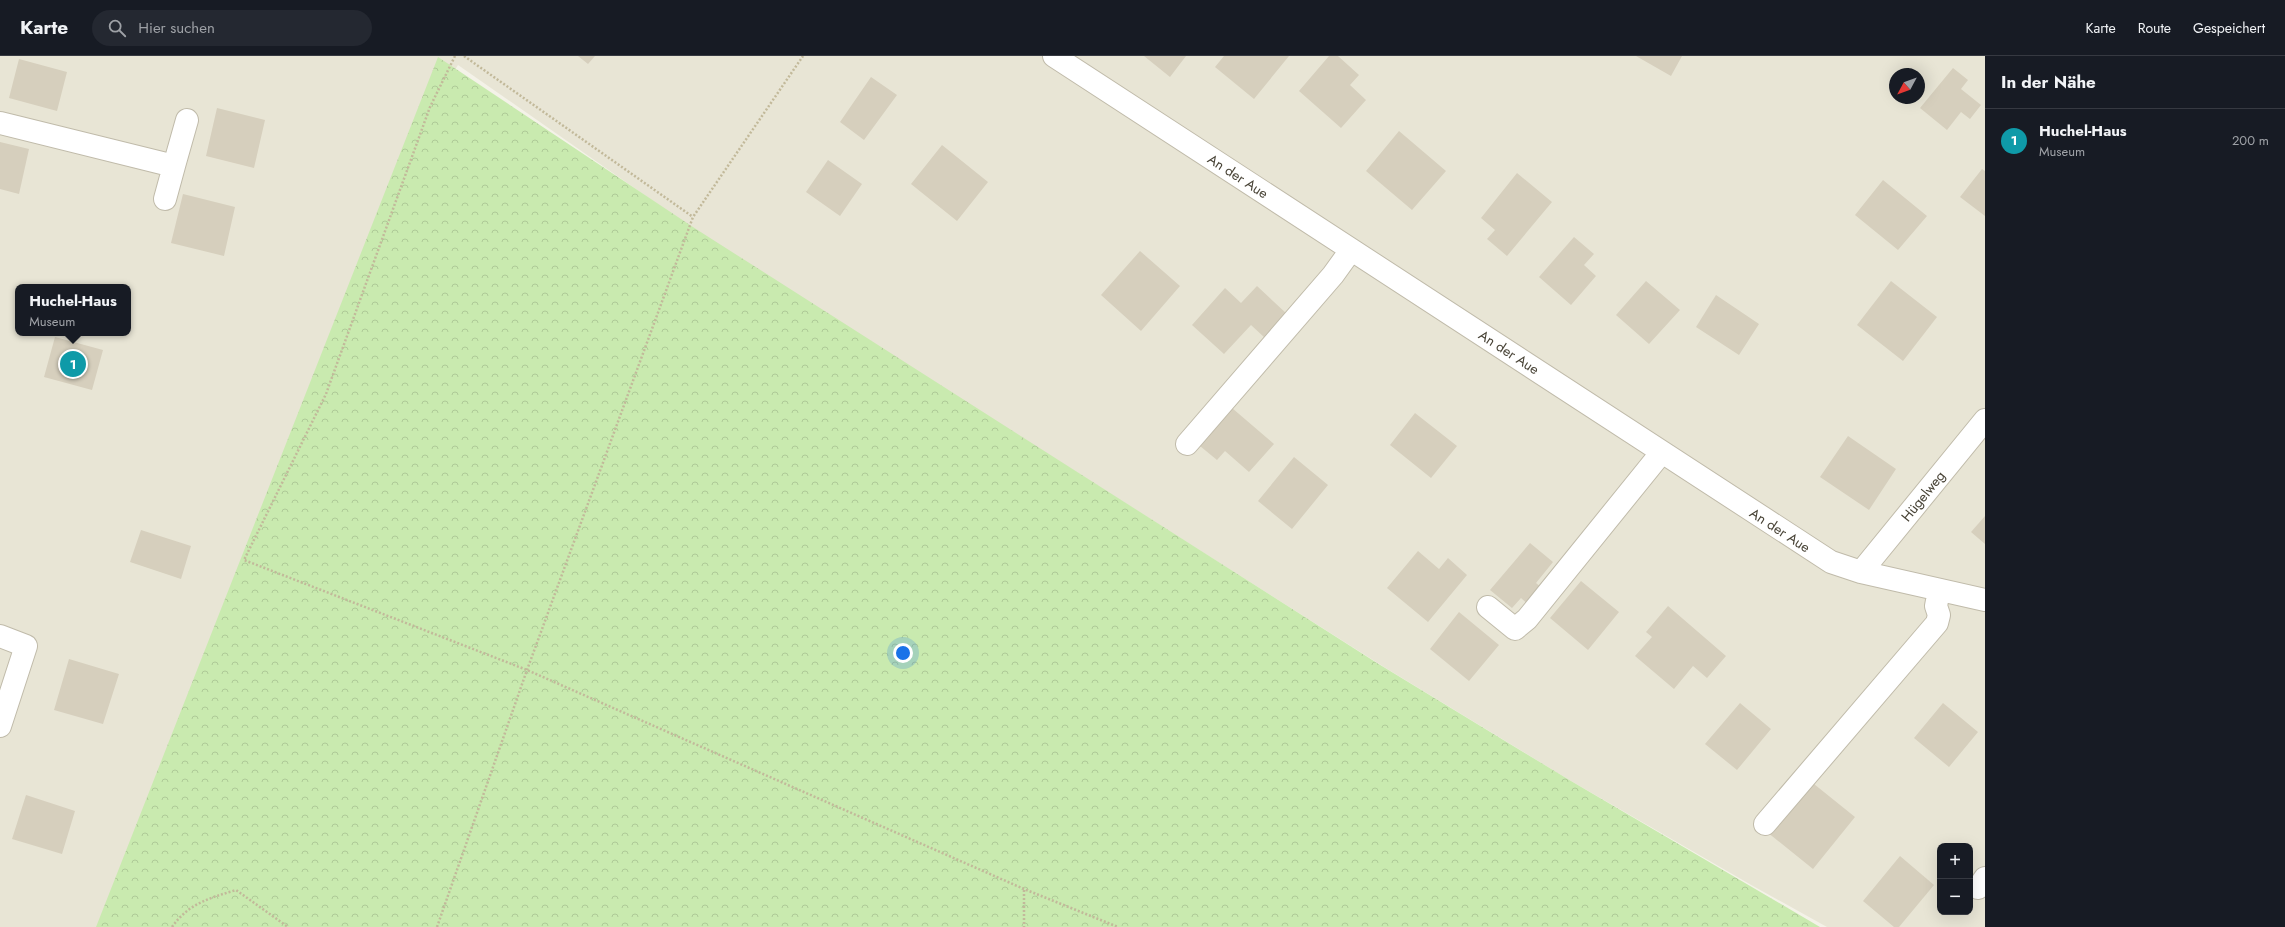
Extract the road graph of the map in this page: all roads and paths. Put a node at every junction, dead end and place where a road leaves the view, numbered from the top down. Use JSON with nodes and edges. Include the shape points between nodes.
{"nodes":[{"id":1,"x":455,"y":56,"type":"edge"},
{"id":2,"x":464,"y":56,"type":"edge"},
{"id":3,"x":804,"y":56,"type":"edge"},
{"id":4,"x":1054,"y":56,"type":"edge"},
{"id":5,"x":187,"y":120,"type":"dead end"},
{"id":6,"x":0,"y":123,"type":"edge"},
{"id":7,"x":174,"y":166,"type":"junction"},
{"id":8,"x":165,"y":199,"type":"dead end"},
{"id":9,"x":693,"y":218,"type":"junction"},
{"id":10,"x":1352,"y":250,"type":"junction"},
{"id":11,"x":1985,"y":420,"type":"edge"},
{"id":12,"x":1187,"y":444,"type":"dead end"},
{"id":13,"x":1662,"y":452,"type":"junction"},
{"id":14,"x":1861,"y":572,"type":"junction"},
{"id":15,"x":1939,"y":590,"type":"junction"},
{"id":16,"x":1985,"y":600,"type":"edge"},
{"id":17,"x":1488,"y":607,"type":"dead end"},
{"id":18,"x":0,"y":636,"type":"edge"},
{"id":19,"x":527,"y":670,"type":"junction"},
{"id":20,"x":0,"y":726,"type":"edge"},
{"id":21,"x":1765,"y":824,"type":"dead end"},
{"id":22,"x":1024,"y":889,"type":"junction"},
{"id":23,"x":172,"y":927,"type":"edge"},
{"id":24,"x":288,"y":927,"type":"edge"},
{"id":25,"x":437,"y":927,"type":"edge"},
{"id":26,"x":1024,"y":927,"type":"edge"},
{"id":27,"x":1118,"y":927,"type":"edge"}],
"edges":[{"from":1,"to":19,"type":"path","via":[[430,107],[326,394],[244,560]]},
{"from":2,"to":9,"type":"path"},
{"from":3,"to":9,"type":"path"},
{"from":4,"to":10,"type":"street","name":"An der Aue"},
{"from":5,"to":7,"type":"street"},
{"from":6,"to":7,"type":"street"},
{"from":7,"to":8,"type":"street"},
{"from":9,"to":19,"type":"path"},
{"from":10,"to":12,"type":"street"},
{"from":10,"to":13,"type":"street","name":"An der Aue"},
{"from":11,"to":14,"type":"street","name":"Hügelweg"},
{"from":13,"to":14,"type":"street","name":"An der Aue","via":[[1831,562]]},
{"from":13,"to":17,"type":"street","via":[[1527,619],[1515,629]]},
{"from":14,"to":15,"type":"street","name":"An der Aue"},
{"from":15,"to":16,"type":"street","name":"An der Aue"},
{"from":15,"to":21,"type":"street","via":[[1936,606],[1939,614],[1937,624]]},
{"from":18,"to":20,"type":"street","via":[[26,646]]},
{"from":19,"to":22,"type":"path"},
{"from":19,"to":25,"type":"path"},
{"from":22,"to":26,"type":"path"},
{"from":22,"to":27,"type":"path"},
{"from":23,"to":24,"type":"path","via":[[201,900],[236,890]]}]}
